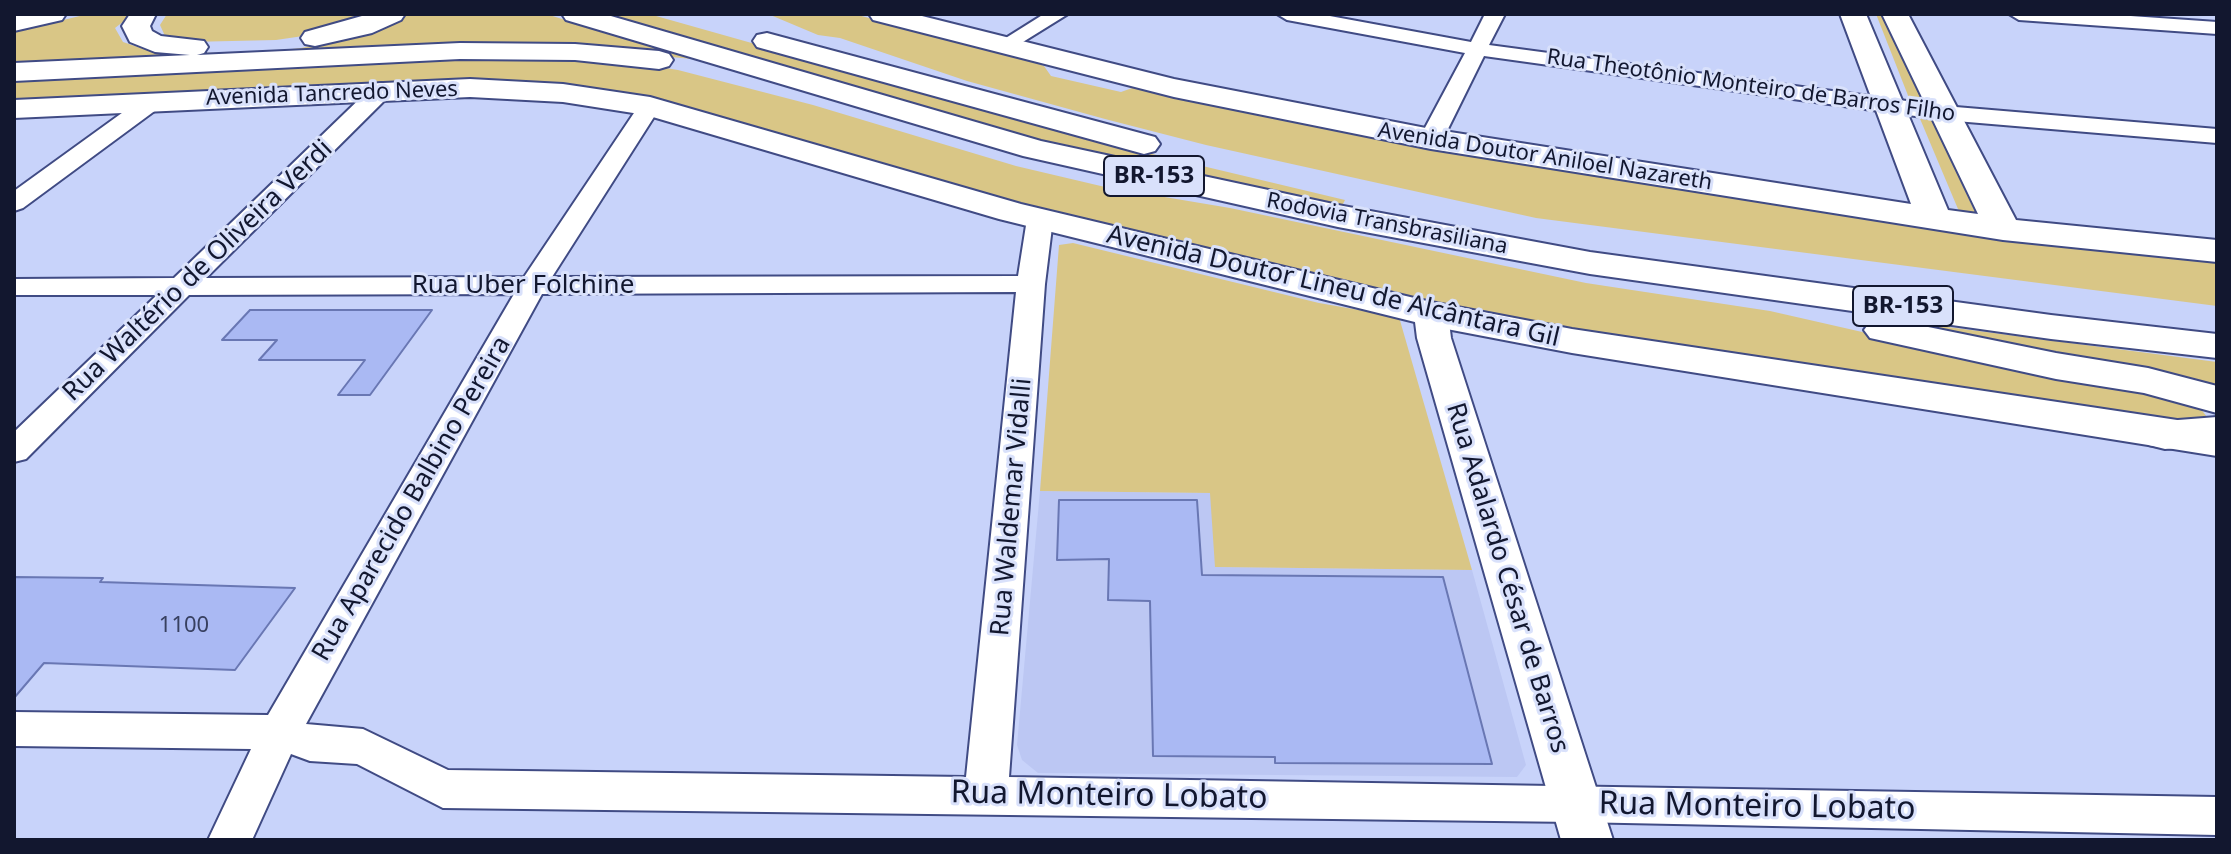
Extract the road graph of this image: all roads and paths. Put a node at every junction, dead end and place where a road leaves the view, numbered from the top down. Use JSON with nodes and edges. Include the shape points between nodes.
{"nodes":[{"id":1,"x":53,"y":14,"type":"edge"},
{"id":2,"x":143,"y":14,"type":"edge"},
{"id":3,"x":392,"y":14,"type":"edge"},
{"id":4,"x":575,"y":14,"type":"edge"},
{"id":5,"x":882,"y":14,"type":"edge"},
{"id":6,"x":1058,"y":14,"type":"edge"},
{"id":7,"x":1287,"y":14,"type":"edge"},
{"id":8,"x":1495,"y":14,"type":"edge"},
{"id":9,"x":1853,"y":14,"type":"edge"},
{"id":10,"x":1895,"y":14,"type":"edge"},
{"id":11,"x":2019,"y":14,"type":"edge"},
{"id":12,"x":14,"y":23,"type":"edge"},
{"id":13,"x":749,"y":24,"type":"edge"},
{"id":14,"x":2217,"y":28,"type":"edge"},
{"id":15,"x":1003,"y":46,"type":"junction"},
{"id":16,"x":1476,"y":49,"type":"junction"},
{"id":17,"x":14,"y":72,"type":"edge"},
{"id":18,"x":382,"y":90,"type":"junction"},
{"id":19,"x":860,"y":100,"type":"junction"},
{"id":20,"x":152,"y":102,"type":"junction"},
{"id":21,"x":650,"y":106,"type":"junction"},
{"id":22,"x":1890,"y":106,"type":"junction"},
{"id":23,"x":14,"y":109,"type":"edge"},
{"id":24,"x":1944,"y":113,"type":"junction"},
{"id":25,"x":2217,"y":136,"type":"edge"},
{"id":26,"x":1431,"y":139,"type":"junction"},
{"id":27,"x":14,"y":203,"type":"edge"},
{"id":28,"x":1040,"y":219,"type":"junction"},
{"id":29,"x":1934,"y":219,"type":"junction"},
{"id":30,"x":2003,"y":229,"type":"junction"},
{"id":31,"x":2217,"y":251,"type":"edge"},
{"id":32,"x":1590,"y":263,"type":"junction"},
{"id":33,"x":1031,"y":284,"type":"junction"},
{"id":34,"x":533,"y":285,"type":"junction"},
{"id":35,"x":185,"y":286,"type":"junction"},
{"id":36,"x":14,"y":287,"type":"edge"},
{"id":37,"x":1431,"y":314,"type":"junction"},
{"id":38,"x":2217,"y":324,"type":"edge"},
{"id":39,"x":2217,"y":346,"type":"edge"},
{"id":40,"x":2206,"y":400,"type":"edge"},
{"id":41,"x":2217,"y":431,"type":"edge"},
{"id":42,"x":2165,"y":435,"type":"junction"},
{"id":43,"x":2217,"y":441,"type":"edge"},
{"id":44,"x":14,"y":451,"type":"edge"},
{"id":45,"x":14,"y":729,"type":"edge"},
{"id":46,"x":280,"y":732,"type":"junction"},
{"id":47,"x":986,"y":794,"type":"junction"},
{"id":48,"x":2217,"y":816,"type":"edge"},
{"id":49,"x":1581,"y":822,"type":"edge"},
{"id":50,"x":230,"y":840,"type":"edge"}],
"edges":[{"from":1,"to":12,"type":"main road"},
{"from":2,"to":3,"type":"main road","via":[[136,26],[140,36],[177,48],[296,41],[362,27]]},
{"from":4,"to":19,"type":"main road","name":"Rodovia Transbrasiliana","number":"BR-153"},
{"from":5,"to":15,"type":"main road","name":"Avenida Doutor Aniloel Nazareth"},
{"from":6,"to":15,"type":"street"},
{"from":7,"to":16,"type":"street","name":"Rua Theotônio Monteiro de Barros Filho"},
{"from":8,"to":16,"type":"street"},
{"from":9,"to":22,"type":"main road"},
{"from":10,"to":24,"type":"main road"},
{"from":11,"to":14,"type":"street"},
{"from":13,"to":38,"type":"main road","name":"Rodovia Transbrasiliana","number":"BR-153","via":[[772,26],[878,72],[1154,146],[1518,225],[1859,279]]},
{"from":15,"to":26,"type":"main road","name":"Avenida Doutor Aniloel Nazareth","via":[[1189,91]]},
{"from":16,"to":22,"type":"street","name":"Rua Theotônio Monteiro de Barros Filho"},
{"from":16,"to":26,"type":"street"},
{"from":17,"to":19,"type":"main road","via":[[404,52],[575,52],[705,67],[783,89]]},
{"from":18,"to":20,"type":"main road","name":"Avenida Tancredo Neves"},
{"from":18,"to":21,"type":"main road","name":"Avenida Tancredo Neves","via":[[563,93]]},
{"from":18,"to":35,"type":"street","name":"Rua Waltério de Oliveira Verdi"},
{"from":19,"to":32,"type":"main road","name":"Rodovia Transbrasiliana","number":"BR-153","via":[[1034,149],[1231,194]]},
{"from":20,"to":23,"type":"main road","name":"Avenida Tancredo Neves"},
{"from":20,"to":27,"type":"street"},
{"from":21,"to":28,"type":"main road","name":"Avenida Doutor Lineu de Alcântara Gil"},
{"from":21,"to":34,"type":"street","name":"Rua Aparecido Balbino Pereira"},
{"from":22,"to":24,"type":"street","name":"Rua Theotônio Monteiro de Barros Filho"},
{"from":22,"to":29,"type":"main road"},
{"from":24,"to":25,"type":"street","name":"Rua Theotônio Monteiro de Barros Filho"},
{"from":24,"to":30,"type":"main road"},
{"from":26,"to":29,"type":"main road","name":"Avenida Doutor Aniloel Nazareth"},
{"from":28,"to":33,"type":"street","name":"Rua Waldemar Vidalli"},
{"from":28,"to":37,"type":"main road","name":"Avenida Doutor Lineu de Alcântara Gil"},
{"from":29,"to":30,"type":"main road","name":"Avenida Doutor Aniloel Nazareth"},
{"from":30,"to":31,"type":"main road","name":"Avenida Doutor Aniloel Nazareth"},
{"from":32,"to":39,"type":"main road","name":"Rodovia Transbrasiliana","number":"BR-153"},
{"from":32,"to":40,"type":"main road","via":[[1633,280]]},
{"from":33,"to":34,"type":"street","name":"Rua Uber Folchine"},
{"from":33,"to":47,"type":"street","name":"Rua Waldemar Vidalli"},
{"from":34,"to":35,"type":"street","name":"Rua Uber Folchine"},
{"from":34,"to":46,"type":"street","name":"Rua Aparecido Balbino Pereira"},
{"from":35,"to":36,"type":"street","name":"Rua Uber Folchine"},
{"from":35,"to":44,"type":"street","name":"Rua Waltério de Oliveira Verdi"},
{"from":37,"to":42,"type":"main road","name":"Avenida Doutor Lineu de Alcântara Gil"},
{"from":37,"to":49,"type":"street","name":"Rua Adalardo César de Barros"},
{"from":41,"to":42,"type":"main road"},
{"from":42,"to":43,"type":"main road","name":"Avenida Doutor Lineu de Alcântara Gil"},
{"from":45,"to":46,"type":"street","name":"Rua Monteiro Lobato"},
{"from":46,"to":47,"type":"street","name":"Rua Monteiro Lobato","via":[[310,744],[363,747],[443,789]]},
{"from":46,"to":50,"type":"street","name":"Rua Aparecido Balbino Pereira"},
{"from":47,"to":49,"type":"street","name":"Rua Monteiro Lobato"},
{"from":48,"to":49,"type":"street","name":"Rua Monteiro Lobato"}]}
